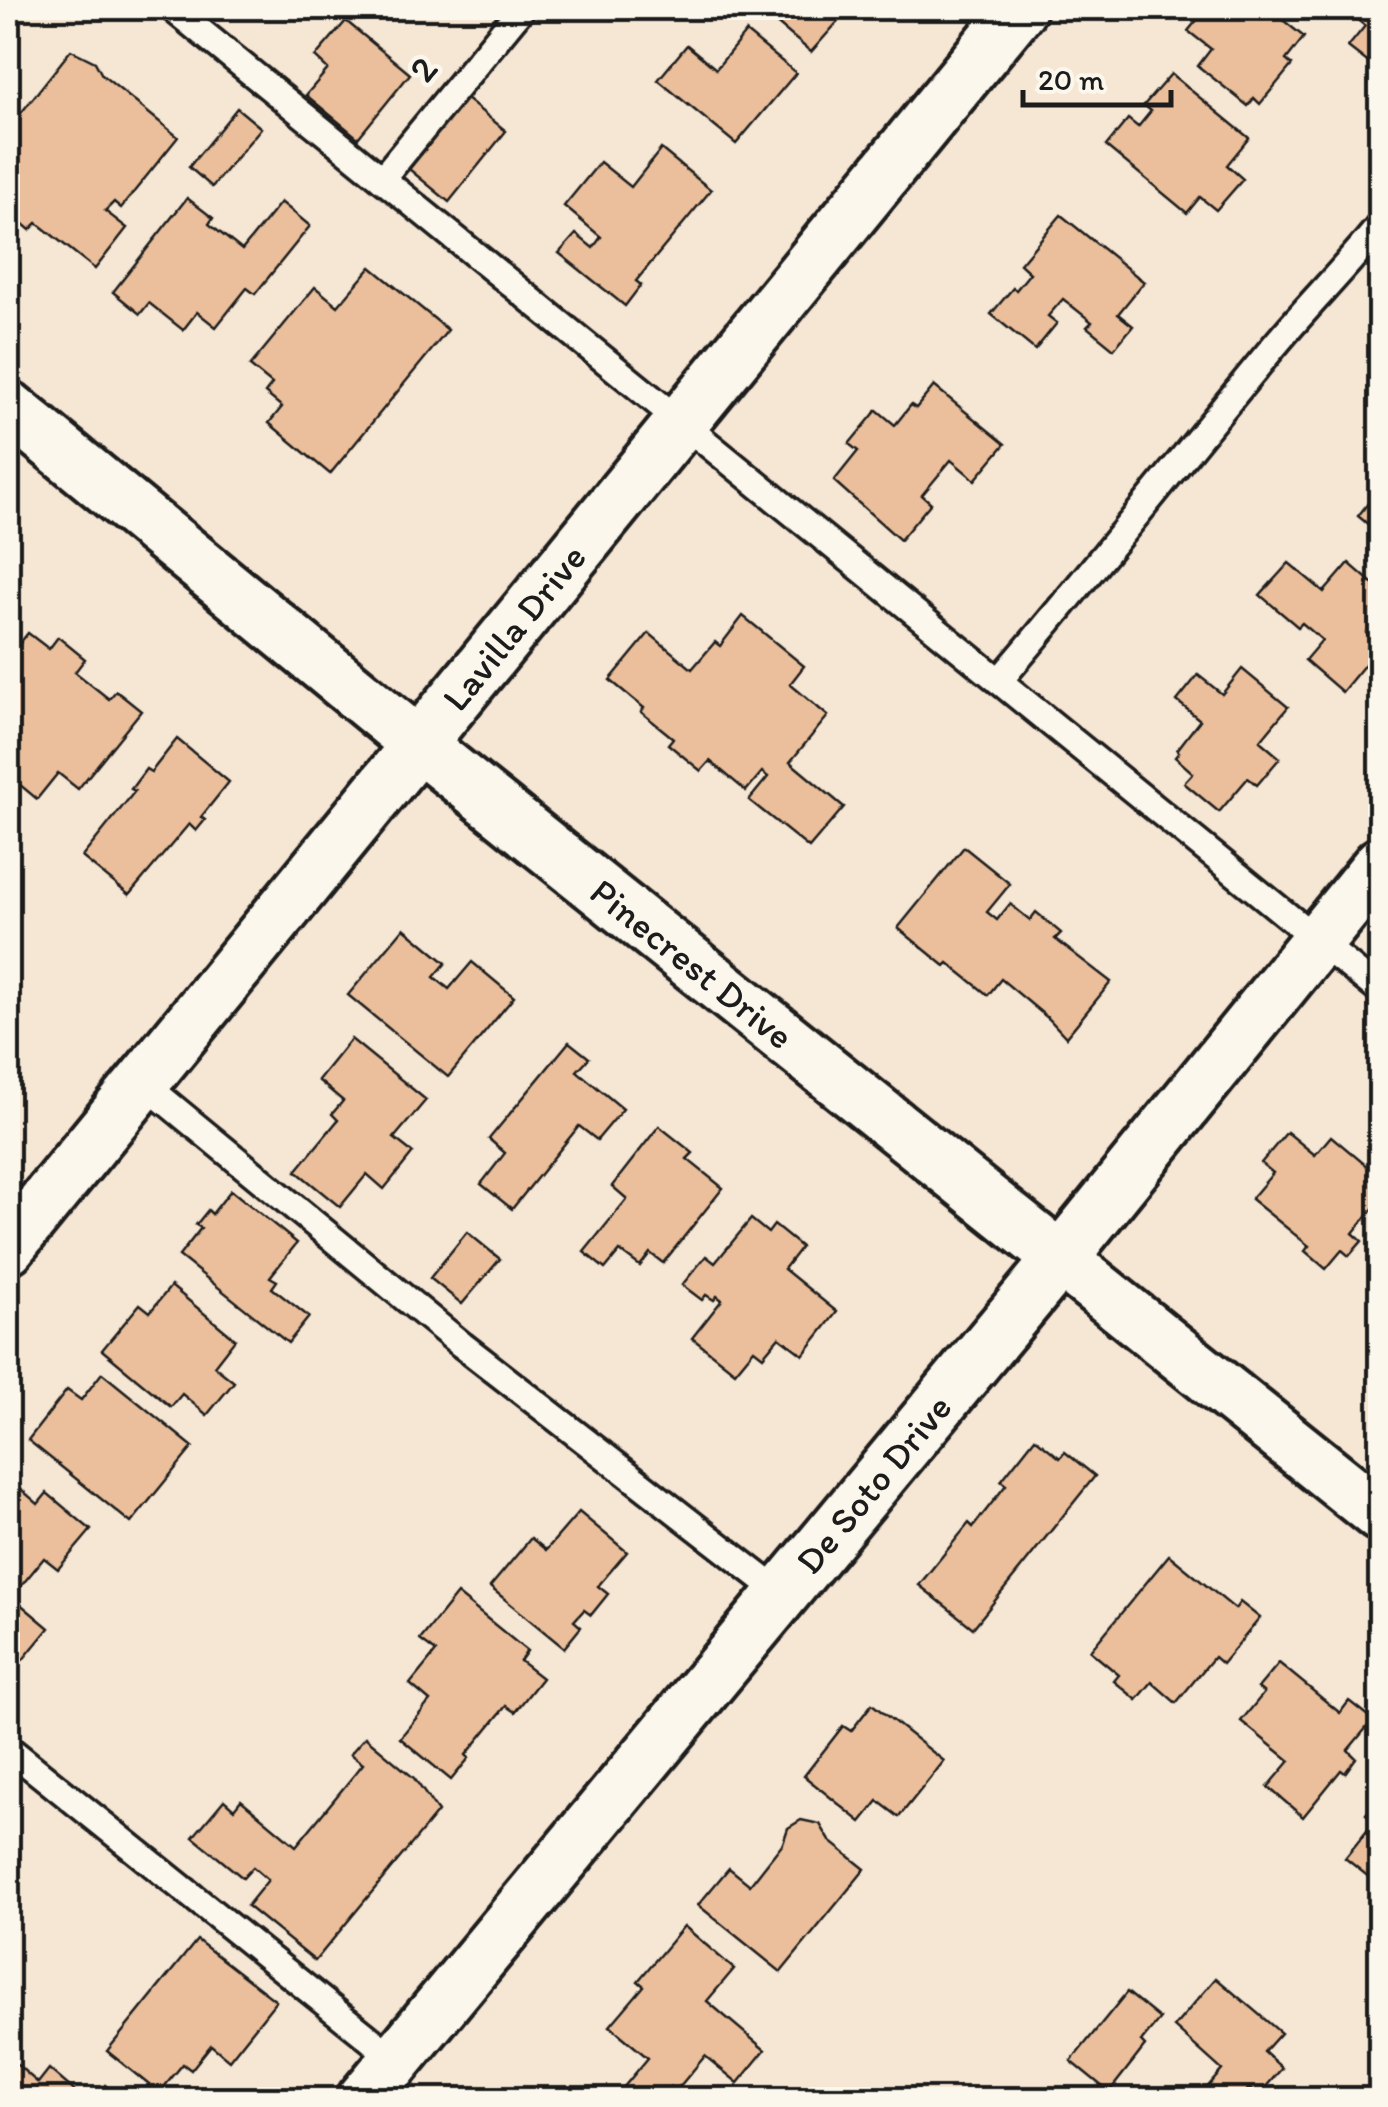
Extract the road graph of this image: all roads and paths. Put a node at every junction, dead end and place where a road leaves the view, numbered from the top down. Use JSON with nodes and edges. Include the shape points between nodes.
{"nodes":[{"id":1,"x":172,"y":8,"type":"edge"},
{"id":2,"x":522,"y":8,"type":"edge"},
{"id":3,"x":1020,"y":8,"type":"edge"},
{"id":4,"x":382,"y":179,"type":"junction"},
{"id":5,"x":1380,"y":225,"type":"edge"},
{"id":6,"x":8,"y":407,"type":"edge"},
{"id":7,"x":681,"y":422,"type":"junction"},
{"id":8,"x":999,"y":681,"type":"junction"},
{"id":9,"x":418,"y":744,"type":"junction"},
{"id":10,"x":1380,"y":864,"type":"edge"},
{"id":11,"x":1318,"y":941,"type":"junction"},
{"id":12,"x":1380,"y":991,"type":"edge"},
{"id":13,"x":142,"y":1082,"type":"junction"},
{"id":14,"x":8,"y":1247,"type":"edge"},
{"id":15,"x":1060,"y":1259,"type":"junction"},
{"id":16,"x":1380,"y":1515,"type":"edge"},
{"id":17,"x":782,"y":1594,"type":"junction"},
{"id":18,"x":8,"y":1748,"type":"edge"},
{"id":19,"x":396,"y":2060,"type":"junction"},
{"id":20,"x":363,"y":2100,"type":"edge"}],
"edges":[{"from":1,"to":4,"type":"lane"},
{"from":2,"to":4,"type":"lane","name":"2"},
{"from":3,"to":7,"type":"street","name":"Lavilla Drive"},
{"from":4,"to":7,"type":"lane"},
{"from":5,"to":8,"type":"lane"},
{"from":6,"to":9,"type":"street","name":"Pinecrest Drive"},
{"from":7,"to":8,"type":"lane"},
{"from":7,"to":9,"type":"street","name":"Lavilla Drive"},
{"from":8,"to":11,"type":"lane"},
{"from":9,"to":13,"type":"street","name":"Lavilla Drive"},
{"from":9,"to":15,"type":"street","name":"Pinecrest Drive"},
{"from":10,"to":11,"type":"street","name":"De Soto Drive"},
{"from":11,"to":12,"type":"lane"},
{"from":11,"to":15,"type":"street","name":"De Soto Drive"},
{"from":13,"to":14,"type":"street","name":"Lavilla Drive"},
{"from":13,"to":17,"type":"lane","via":[[462,1346]]},
{"from":15,"to":16,"type":"street","name":"Pinecrest Drive"},
{"from":15,"to":17,"type":"street","name":"De Soto Drive"},
{"from":17,"to":19,"type":"street","name":"De Soto Drive"},
{"from":18,"to":19,"type":"lane"},
{"from":19,"to":20,"type":"street","name":"De Soto Drive"}]}
